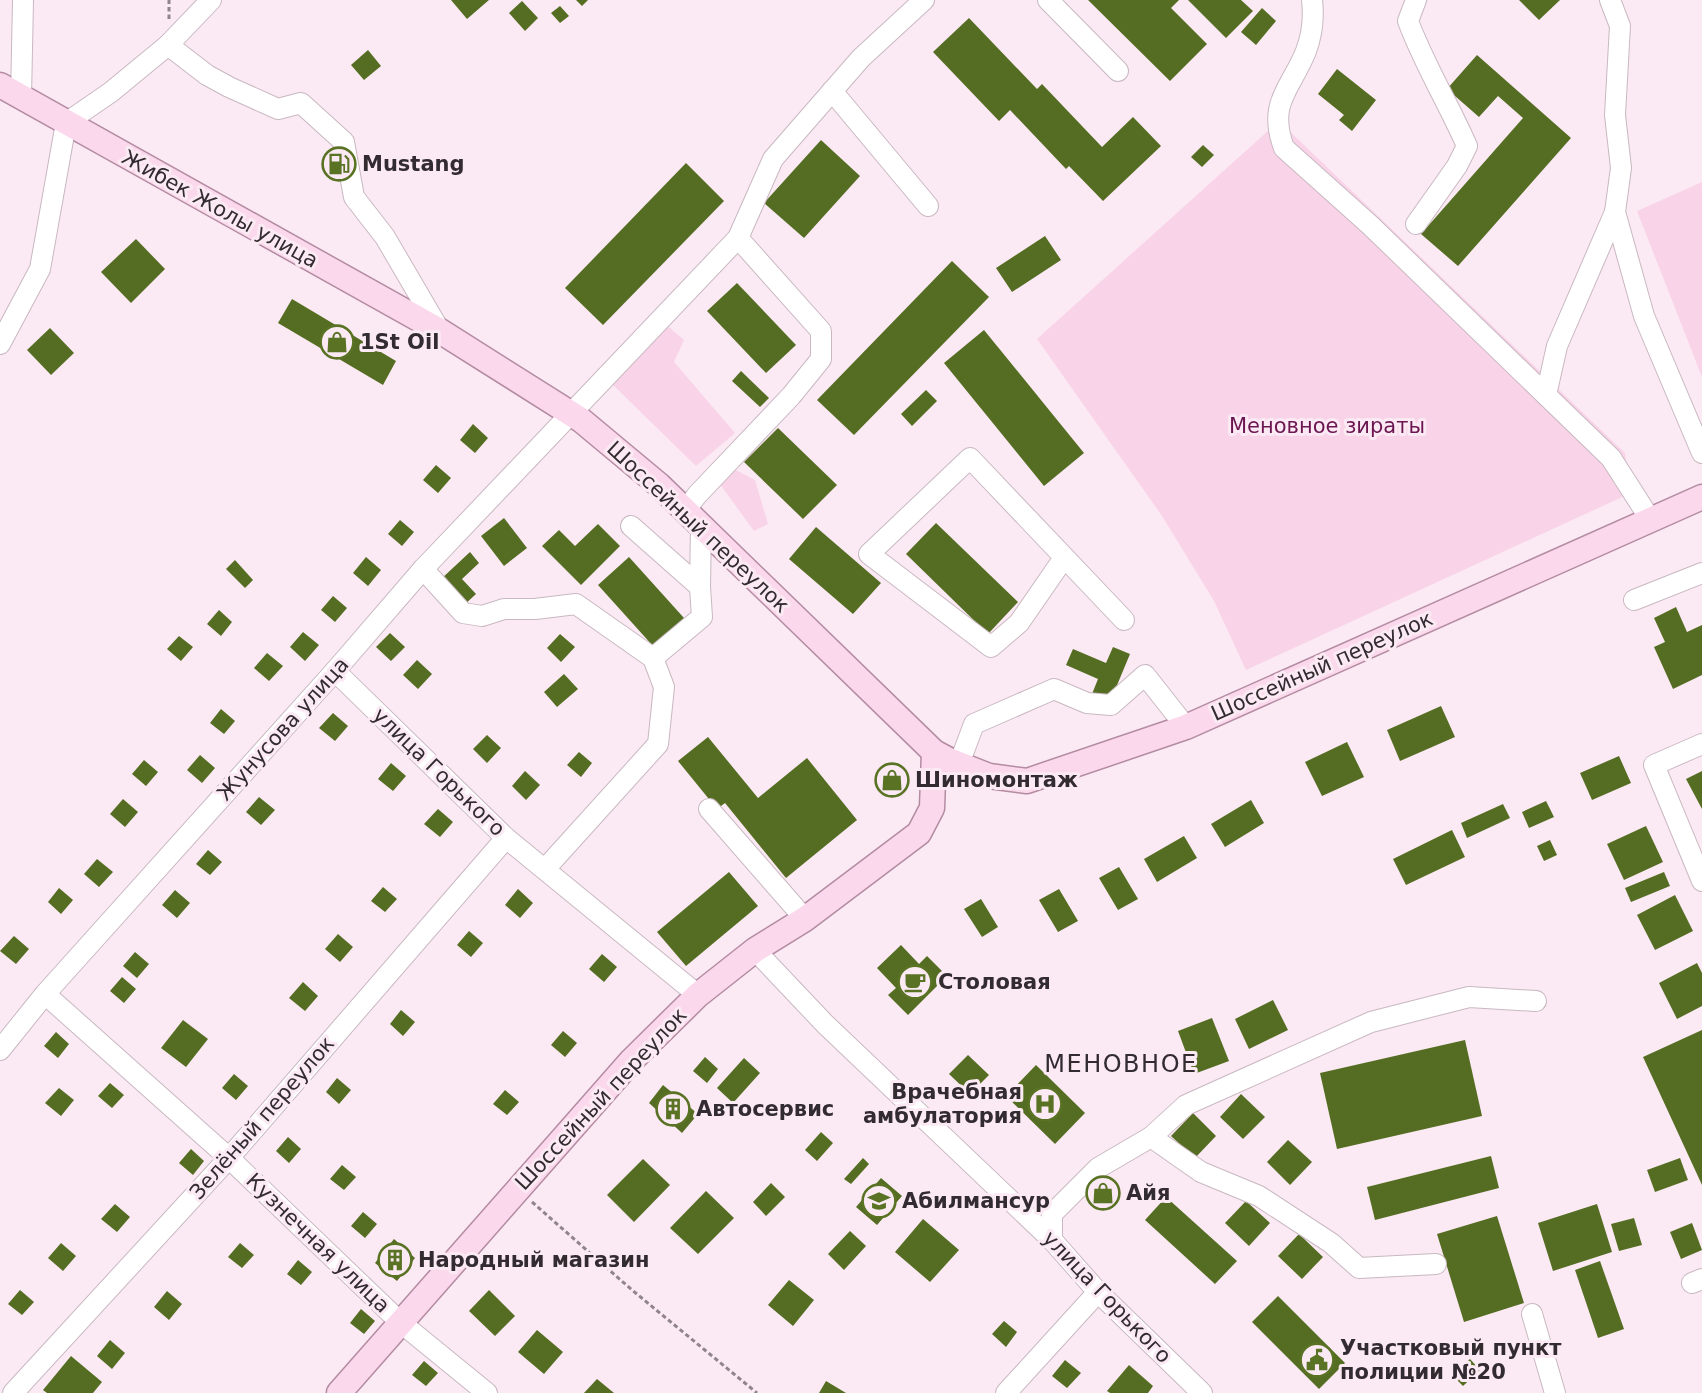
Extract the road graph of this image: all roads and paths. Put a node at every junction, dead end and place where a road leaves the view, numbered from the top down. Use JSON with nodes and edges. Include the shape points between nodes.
{"nodes":[{"id":1,"x":23,"y":0,"type":"edge"},
{"id":2,"x":211,"y":0,"type":"edge"},
{"id":3,"x":924,"y":0,"type":"edge"},
{"id":4,"x":1048,"y":0,"type":"edge"},
{"id":5,"x":1312,"y":0,"type":"edge"},
{"id":6,"x":1416,"y":0,"type":"edge"},
{"id":7,"x":1610,"y":0,"type":"edge"},
{"id":8,"x":168,"y":45,"type":"junction"},
{"id":9,"x":1118,"y":71,"type":"dead end"},
{"id":10,"x":0,"y":85,"type":"edge"},
{"id":11,"x":832,"y":91,"type":"junction"},
{"id":12,"x":21,"y":98,"type":"junction"},
{"id":13,"x":66,"y":123,"type":"junction"},
{"id":14,"x":928,"y":206,"type":"dead end"},
{"id":15,"x":1615,"y":212,"type":"junction"},
{"id":16,"x":1416,"y":224,"type":"dead end"},
{"id":17,"x":738,"y":238,"type":"junction"},
{"id":18,"x":440,"y":331,"type":"junction"},
{"id":19,"x":0,"y":344,"type":"edge"},
{"id":20,"x":1546,"y":396,"type":"junction"},
{"id":21,"x":570,"y":413,"type":"junction"},
{"id":22,"x":1702,"y":453,"type":"edge"},
{"id":23,"x":1702,"y":497,"type":"edge"},
{"id":24,"x":693,"y":519,"type":"junction"},
{"id":25,"x":1650,"y":519,"type":"junction"},
{"id":26,"x":631,"y":526,"type":"dead end"},
{"id":27,"x":1066,"y":559,"type":"junction"},
{"id":28,"x":423,"y":569,"type":"junction"},
{"id":29,"x":1702,"y":573,"type":"edge"},
{"id":30,"x":700,"y":587,"type":"junction"},
{"id":31,"x":1634,"y":600,"type":"dead end"},
{"id":32,"x":1124,"y":620,"type":"dead end"},
{"id":33,"x":653,"y":658,"type":"junction"},
{"id":34,"x":335,"y":671,"type":"junction"},
{"id":35,"x":1186,"y":727,"type":"junction"},
{"id":36,"x":1702,"y":744,"type":"edge"},
{"id":37,"x":934,"y":752,"type":"junction"},
{"id":38,"x":959,"y":764,"type":"junction"},
{"id":39,"x":709,"y":809,"type":"dead end"},
{"id":40,"x":506,"y":838,"type":"junction"},
{"id":41,"x":545,"y":869,"type":"junction"},
{"id":42,"x":1702,"y":881,"type":"edge"},
{"id":43,"x":805,"y":919,"type":"junction"},
{"id":44,"x":755,"y":950,"type":"junction"},
{"id":45,"x":45,"y":994,"type":"junction"},
{"id":46,"x":698,"y":995,"type":"junction"},
{"id":47,"x":1536,"y":1001,"type":"dead end"},
{"id":48,"x":0,"y":1050,"type":"edge"},
{"id":49,"x":1151,"y":1137,"type":"junction"},
{"id":50,"x":229,"y":1158,"type":"junction"},
{"id":51,"x":518,"y":1189,"type":"junction"},
{"id":52,"x":1052,"y":1240,"type":"junction"},
{"id":53,"x":1436,"y":1264,"type":"dead end"},
{"id":54,"x":1098,"y":1292,"type":"junction"},
{"id":55,"x":1532,"y":1314,"type":"dead end"},
{"id":56,"x":400,"y":1322,"type":"junction"},
{"id":57,"x":13,"y":1393,"type":"edge"},
{"id":58,"x":339,"y":1393,"type":"edge"},
{"id":59,"x":487,"y":1393,"type":"edge"},
{"id":60,"x":757,"y":1393,"type":"edge"},
{"id":61,"x":1006,"y":1393,"type":"edge"},
{"id":62,"x":1202,"y":1393,"type":"edge"},
{"id":63,"x":1555,"y":1393,"type":"edge"}],
"edges":[{"from":1,"to":12,"type":"street"},
{"from":2,"to":8,"type":"street"},
{"from":3,"to":11,"type":"street","name":"Жунусова улица","via":[[861,58]]},
{"from":4,"to":9,"type":"street"},
{"from":5,"to":20,"type":"street","via":[[1312,31],[1278,110],[1284,148],[1370,225]]},
{"from":6,"to":16,"type":"street","via":[[1408,21],[1422,58],[1467,146]]},
{"from":7,"to":15,"type":"street","via":[[1620,26],[1615,115],[1622,168]]},
{"from":8,"to":13,"type":"street"},
{"from":8,"to":18,"type":"street","via":[[207,75],[278,109],[301,104],[344,142],[354,197],[385,237]]},
{"from":10,"to":12,"type":"main road","name":"Жибек Жолы улица"},
{"from":11,"to":14,"type":"street"},
{"from":11,"to":17,"type":"street","name":"Жунусова улица","via":[[773,159]]},
{"from":12,"to":13,"type":"main road","name":"Жибек Жолы улица"},
{"from":13,"to":18,"type":"main road","name":"Жибек Жолы улица"},
{"from":13,"to":19,"type":"street","via":[[40,269]]},
{"from":15,"to":20,"type":"street","via":[[1557,346]]},
{"from":15,"to":22,"type":"street","via":[[1644,316]]},
{"from":17,"to":21,"type":"street","name":"Жунусова улица"},
{"from":17,"to":24,"type":"street","via":[[821,331],[821,359],[697,495]]},
{"from":18,"to":21,"type":"main road","name":"Шоссейный переулок"},
{"from":20,"to":25,"type":"street","via":[[1611,458]]},
{"from":21,"to":24,"type":"main road","name":"Шоссейный переулок","via":[[659,485]]},
{"from":21,"to":28,"type":"street","name":"Жунусова улица"},
{"from":23,"to":25,"type":"main road","name":"Шоссейный переулок"},
{"from":24,"to":30,"type":"street"},
{"from":24,"to":37,"type":"main road","name":"Шоссейный переулок"},
{"from":25,"to":35,"type":"main road","name":"Шоссейный переулок"},
{"from":26,"to":30,"type":"street"},
{"from":27,"to":27,"type":"street","via":[[970,458],[869,554],[991,647],[1019,623]]},
{"from":27,"to":32,"type":"street"},
{"from":28,"to":33,"type":"street","via":[[463,613],[482,616],[504,609],[576,604]]},
{"from":28,"to":34,"type":"street","name":"Жунусова улица"},
{"from":29,"to":31,"type":"street"},
{"from":30,"to":33,"type":"street","via":[[702,618]]},
{"from":33,"to":41,"type":"street","via":[[664,687],[658,744]]},
{"from":34,"to":40,"type":"street","name":"улица Горького"},
{"from":34,"to":45,"type":"street","name":"Жунусова улица"},
{"from":35,"to":38,"type":"main road","name":"Шоссейный переулок","via":[[1027,781],[989,776]]},
{"from":35,"to":38,"type":"street","via":[[1145,675],[1111,705],[1087,703],[1054,689],[974,724]]},
{"from":36,"to":42,"type":"street","via":[[1654,765]]},
{"from":37,"to":38,"type":"main road","name":"Шоссейный переулок"},
{"from":37,"to":43,"type":"main road","name":"Шоссейный переулок","via":[[932,808],[920,833]]},
{"from":39,"to":43,"type":"street"},
{"from":40,"to":41,"type":"street","name":"улица Горького"},
{"from":40,"to":50,"type":"street","name":"Зелёный переулок"},
{"from":41,"to":46,"type":"street","name":"улица Горького"},
{"from":43,"to":44,"type":"main road","name":"Шоссейный переулок"},
{"from":44,"to":46,"type":"main road","name":"Шоссейный переулок"},
{"from":44,"to":52,"type":"street","name":"улица Горького","via":[[825,1024]]},
{"from":45,"to":48,"type":"street","name":"Жунусова улица"},
{"from":45,"to":50,"type":"street","name":"Кузнечная улица"},
{"from":46,"to":51,"type":"main road","name":"Шоссейный переулок","via":[[632,1060]]},
{"from":47,"to":49,"type":"street","via":[[1469,997],[1371,1022],[1186,1105]]},
{"from":49,"to":52,"type":"street","via":[[1098,1168],[1052,1214]]},
{"from":49,"to":53,"type":"street","via":[[1201,1172],[1258,1196],[1331,1243],[1359,1268]]},
{"from":50,"to":56,"type":"street","name":"Кузнечная улица"},
{"from":50,"to":57,"type":"street","name":"Зелёный переулок"},
{"from":51,"to":56,"type":"main road","name":"Шоссейный переулок"},
{"from":51,"to":60,"type":"path"},
{"from":52,"to":54,"type":"street","name":"улица Горького"},
{"from":54,"to":61,"type":"street"},
{"from":54,"to":62,"type":"street","name":"улица Горького"},
{"from":55,"to":63,"type":"street"},
{"from":56,"to":58,"type":"main road","name":"Шоссейный переулок"},
{"from":56,"to":59,"type":"street","name":"Кузнечная улица"}]}
